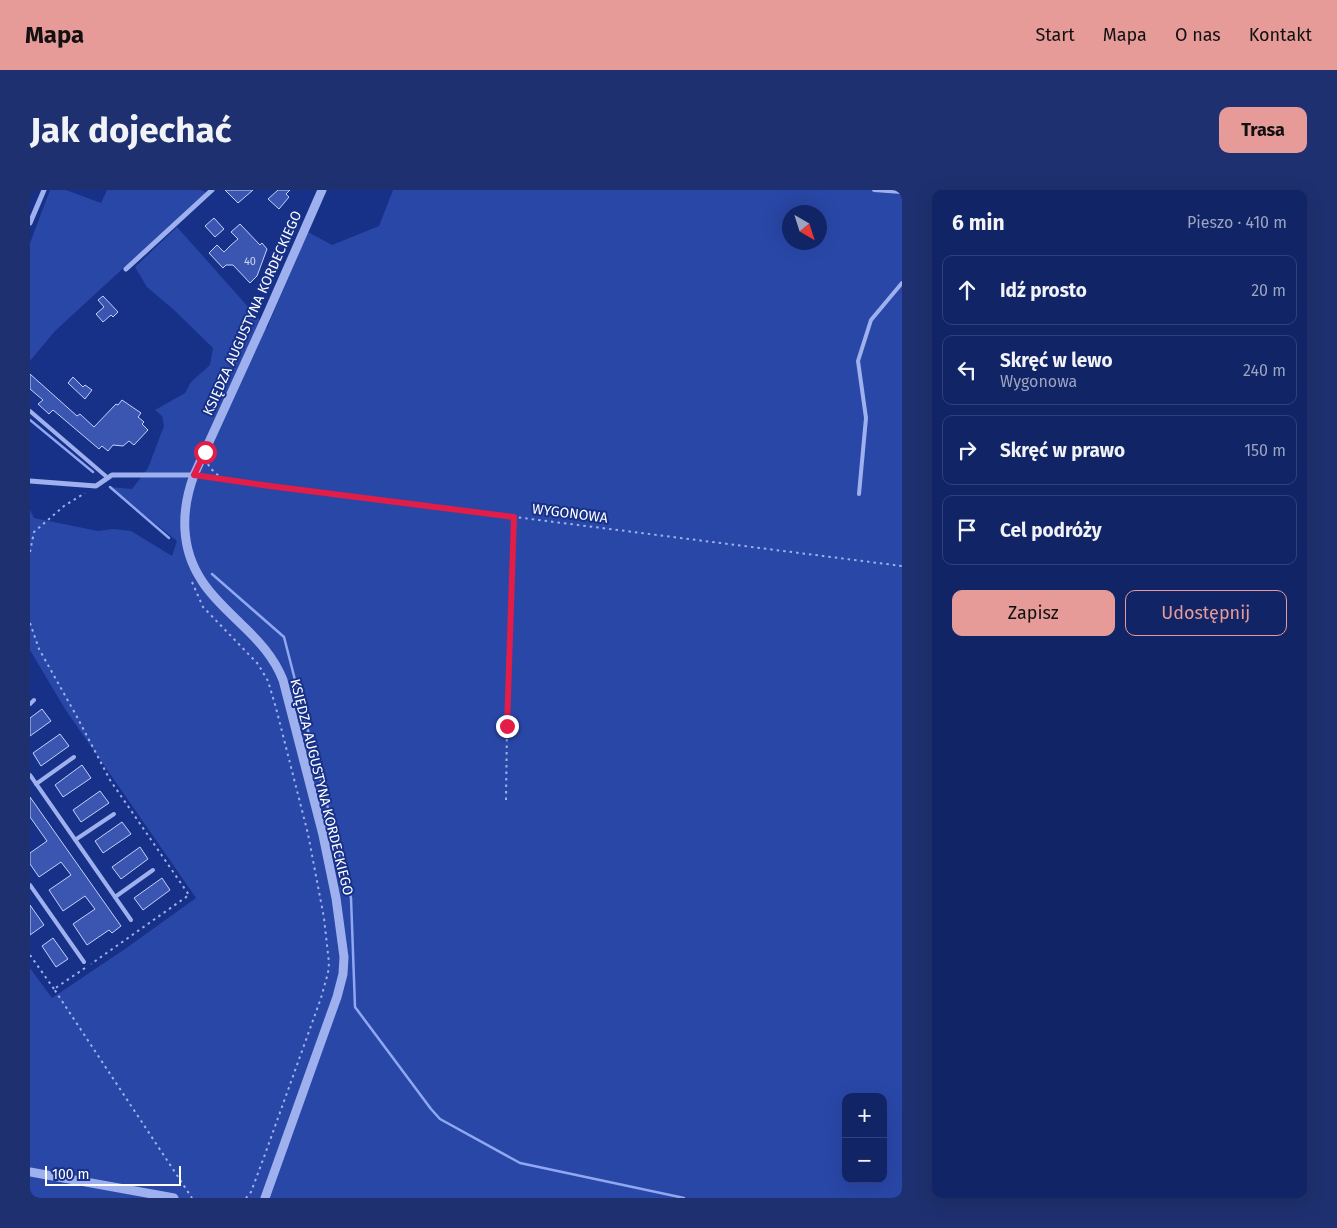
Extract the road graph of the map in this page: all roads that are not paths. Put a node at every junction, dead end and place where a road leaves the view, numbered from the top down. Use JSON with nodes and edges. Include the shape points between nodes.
{"nodes":[{"id":1,"x":44,"y":190,"type":"edge"},
{"id":2,"x":212,"y":190,"type":"edge"},
{"id":3,"x":322,"y":190,"type":"edge"},
{"id":4,"x":874,"y":190,"type":"edge"},
{"id":5,"x":902,"y":192,"type":"edge"},
{"id":6,"x":30,"y":223,"type":"edge"},
{"id":7,"x":126,"y":269,"type":"dead end"},
{"id":8,"x":902,"y":283,"type":"edge"},
{"id":9,"x":30,"y":411,"type":"edge"},
{"id":10,"x":194,"y":475,"type":"junction"},
{"id":11,"x":108,"y":478,"type":"junction"},
{"id":12,"x":30,"y":482,"type":"edge"},
{"id":13,"x":859,"y":494,"type":"dead end"},
{"id":14,"x":34,"y":700,"type":"dead end"},
{"id":15,"x":30,"y":704,"type":"edge"},
{"id":16,"x":74,"y":757,"type":"dead end"},
{"id":17,"x":30,"y":775,"type":"edge"},
{"id":18,"x":36,"y":784,"type":"junction"},
{"id":19,"x":114,"y":814,"type":"dead end"},
{"id":20,"x":75,"y":840,"type":"junction"},
{"id":21,"x":153,"y":870,"type":"dead end"},
{"id":22,"x":30,"y":885,"type":"edge"},
{"id":23,"x":115,"y":897,"type":"junction"},
{"id":24,"x":131,"y":920,"type":"dead end"},
{"id":25,"x":84,"y":962,"type":"dead end"},
{"id":26,"x":30,"y":1172,"type":"edge"},
{"id":27,"x":174,"y":1198,"type":"edge"},
{"id":28,"x":265,"y":1198,"type":"edge"}],
"edges":[{"from":1,"to":6,"type":"street"},
{"from":2,"to":7,"type":"street"},
{"from":3,"to":10,"type":"street","name":"KSIĘDZA AUGUSTYNA KORDECKIEGO"},
{"from":4,"to":5,"type":"lane"},
{"from":8,"to":13,"type":"lane","via":[[871,320],[858,361],[866,418]]},
{"from":9,"to":11,"type":"lane"},
{"from":10,"to":11,"type":"street","via":[[112,475]]},
{"from":10,"to":28,"type":"street","name":"KSIĘDZA AUGUSTYNA KORDECKIEGO","via":[[185,511],[184,528],[189,554],[207,588],[265,649],[281,675],[323,835],[343,946],[343,974],[337,997]]},
{"from":11,"to":12,"type":"street","via":[[96,486]]},
{"from":14,"to":15,"type":"lane"},
{"from":16,"to":18,"type":"lane"},
{"from":17,"to":18,"type":"lane"},
{"from":18,"to":20,"type":"lane"},
{"from":19,"to":20,"type":"lane"},
{"from":20,"to":23,"type":"lane"},
{"from":21,"to":23,"type":"lane"},
{"from":22,"to":25,"type":"lane"},
{"from":23,"to":24,"type":"lane"},
{"from":26,"to":27,"type":"street"}]}
